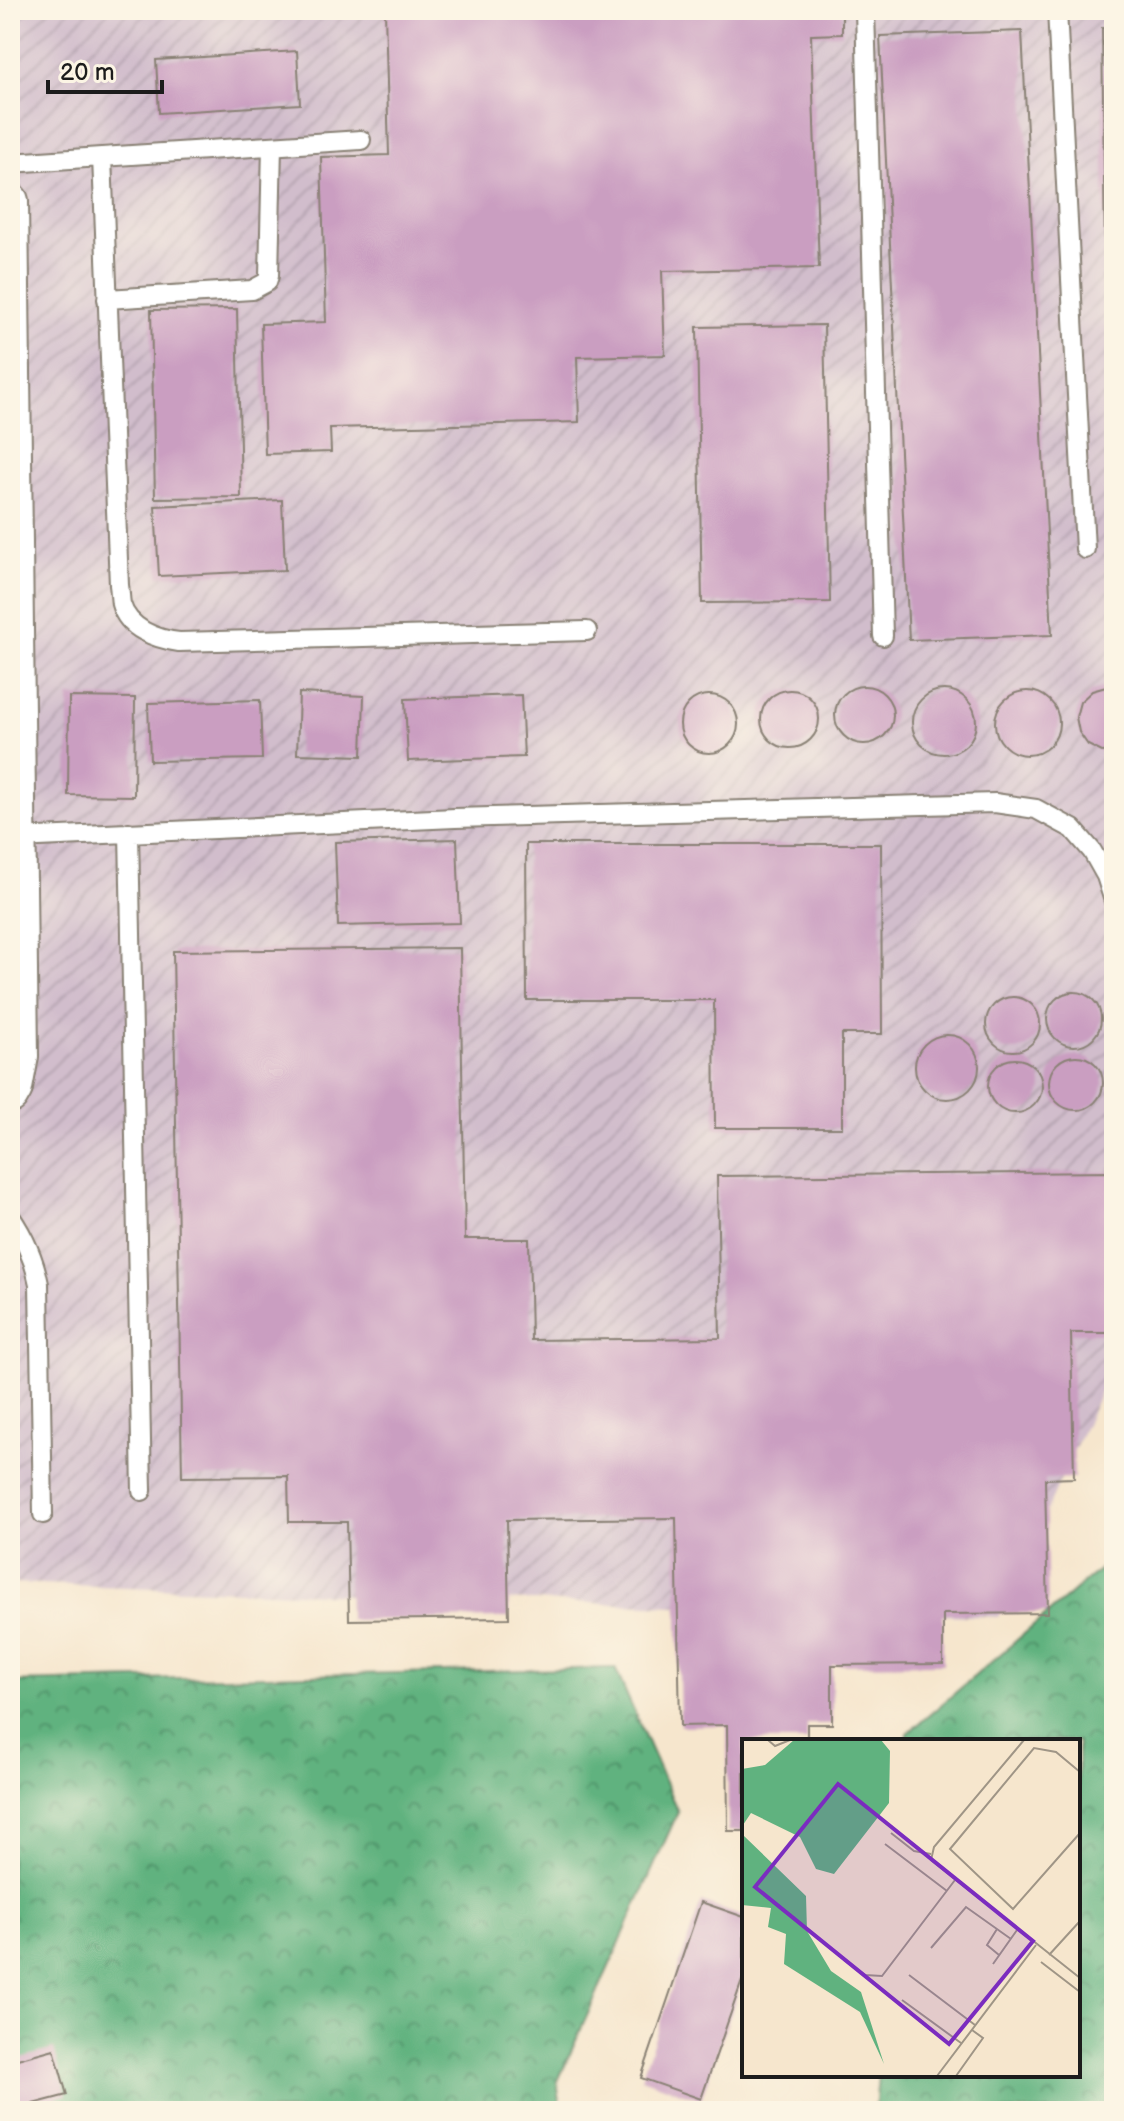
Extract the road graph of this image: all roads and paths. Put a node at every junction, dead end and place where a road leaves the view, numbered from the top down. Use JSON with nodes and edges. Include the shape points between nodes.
{"nodes":[{"id":1,"x":865,"y":10,"type":"edge"},
{"id":2,"x":1057,"y":10,"type":"edge"},
{"id":3,"x":361,"y":140,"type":"dead end"},
{"id":4,"x":272,"y":146,"type":"junction"},
{"id":5,"x":102,"y":157,"type":"junction"},
{"id":6,"x":10,"y":163,"type":"edge"},
{"id":7,"x":10,"y":201,"type":"edge"},
{"id":8,"x":11,"y":296,"type":"edge"},
{"id":9,"x":107,"y":299,"type":"junction"},
{"id":10,"x":1085,"y":549,"type":"dead end"},
{"id":11,"x":587,"y":631,"type":"dead end"},
{"id":12,"x":883,"y":636,"type":"dead end"},
{"id":13,"x":129,"y":832,"type":"junction"},
{"id":14,"x":17,"y":838,"type":"junction"},
{"id":15,"x":1114,"y":901,"type":"edge"},
{"id":16,"x":10,"y":1095,"type":"edge"},
{"id":17,"x":10,"y":1216,"type":"edge"},
{"id":18,"x":142,"y":1491,"type":"dead end"},
{"id":19,"x":43,"y":1514,"type":"dead end"}],
"edges":[{"from":1,"to":12,"type":"lane"},
{"from":2,"to":10,"type":"lane"},
{"from":3,"to":4,"type":"lane"},
{"from":4,"to":5,"type":"lane"},
{"from":4,"to":9,"type":"lane","via":[[267,282],[252,290]]},
{"from":5,"to":6,"type":"lane"},
{"from":5,"to":9,"type":"lane"},
{"from":7,"to":8,"type":"street"},
{"from":8,"to":14,"type":"street"},
{"from":9,"to":11,"type":"lane","via":[[119,585],[131,622],[179,642]]},
{"from":13,"to":14,"type":"lane"},
{"from":13,"to":15,"type":"lane","via":[[995,803],[1036,809],[1073,829],[1092,851]]},
{"from":13,"to":18,"type":"lane"},
{"from":14,"to":16,"type":"street","via":[[20,1056]]},
{"from":17,"to":19,"type":"lane","via":[[24,1237],[39,1284]]}]}
